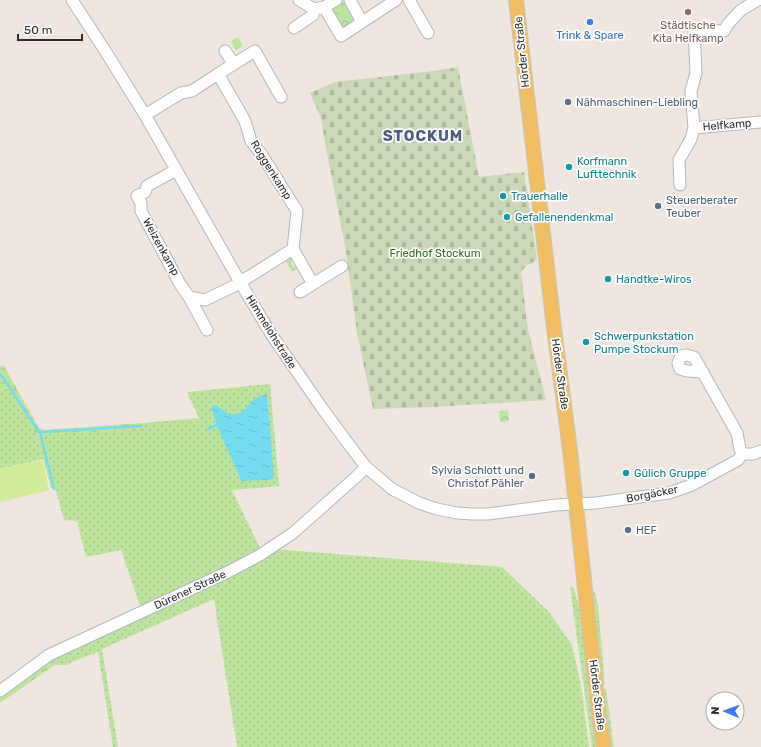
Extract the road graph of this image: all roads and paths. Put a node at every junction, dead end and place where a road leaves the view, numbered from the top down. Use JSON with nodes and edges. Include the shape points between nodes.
{"nodes":[{"id":1,"x":72,"y":0,"type":"edge"},
{"id":2,"x":300,"y":0,"type":"edge"},
{"id":3,"x":336,"y":0,"type":"edge"},
{"id":4,"x":350,"y":0,"type":"edge"},
{"id":5,"x":396,"y":0,"type":"edge"},
{"id":6,"x":409,"y":0,"type":"edge"},
{"id":7,"x":516,"y":0,"type":"edge"},
{"id":8,"x":758,"y":0,"type":"edge"},
{"id":9,"x":319,"y":8,"type":"junction"},
{"id":10,"x":362,"y":22,"type":"junction"},
{"id":11,"x":294,"y":28,"type":"dead end"},
{"id":12,"x":428,"y":33,"type":"dead end"},
{"id":13,"x":225,"y":50,"type":"dead end"},
{"id":14,"x":234,"y":64,"type":"junction"},
{"id":15,"x":218,"y":74,"type":"junction"},
{"id":16,"x":281,"y":98,"type":"dead end"},
{"id":17,"x":145,"y":115,"type":"junction"},
{"id":18,"x":761,"y":122,"type":"edge"},
{"id":19,"x":694,"y":128,"type":"junction"},
{"id":20,"x":176,"y":170,"type":"junction"},
{"id":21,"x":680,"y":185,"type":"dead end"},
{"id":22,"x":293,"y":249,"type":"junction"},
{"id":23,"x":342,"y":266,"type":"dead end"},
{"id":24,"x":240,"y":282,"type":"junction"},
{"id":25,"x":313,"y":284,"type":"junction"},
{"id":26,"x":300,"y":292,"type":"dead end"},
{"id":27,"x":190,"y":298,"type":"junction"},
{"id":28,"x":208,"y":330,"type":"dead end"},
{"id":29,"x":703,"y":372,"type":"dead end"},
{"id":30,"x":761,"y":451,"type":"edge"},
{"id":31,"x":742,"y":454,"type":"junction"},
{"id":32,"x":366,"y":467,"type":"junction"},
{"id":33,"x":576,"y":504,"type":"junction"},
{"id":34,"x":0,"y":690,"type":"edge"},
{"id":35,"x":604,"y":747,"type":"edge"}],
"edges":[{"from":1,"to":17,"type":"street","name":"Himmelohstraße"},
{"from":2,"to":9,"type":"street"},
{"from":3,"to":9,"type":"street"},
{"from":4,"to":10,"type":"street"},
{"from":5,"to":10,"type":"street"},
{"from":6,"to":12,"type":"street"},
{"from":7,"to":33,"type":"main road","name":"Hörder Straße"},
{"from":8,"to":19,"type":"street","name":"Helfkamp","via":[[741,10],[724,31],[694,30],[696,73],[691,91]]},
{"from":9,"to":10,"type":"street","via":[[341,36]]},
{"from":9,"to":11,"type":"street"},
{"from":13,"to":14,"type":"street"},
{"from":14,"to":15,"type":"street"},
{"from":14,"to":16,"type":"street","via":[[255,51]]},
{"from":15,"to":17,"type":"street","via":[[192,91],[181,93]]},
{"from":15,"to":22,"type":"street","name":"Roggenkamp","via":[[245,121],[251,141],[297,211]]},
{"from":17,"to":20,"type":"street","name":"Himmelohstraße"},
{"from":18,"to":19,"type":"street","name":"Helfkamp"},
{"from":19,"to":21,"type":"street","name":"Helfkamp","via":[[679,160]]},
{"from":20,"to":24,"type":"street","name":"Himmelohstraße"},
{"from":20,"to":27,"type":"street","name":"Weizenkamp","via":[[147,186],[144,192],[137,196],[141,211]]},
{"from":22,"to":24,"type":"street"},
{"from":22,"to":25,"type":"street"},
{"from":23,"to":25,"type":"street"},
{"from":24,"to":27,"type":"street","via":[[205,300]]},
{"from":24,"to":32,"type":"street","name":"Himmelohstraße","via":[[271,334]]},
{"from":25,"to":26,"type":"street"},
{"from":27,"to":28,"type":"street","name":"Weizenkamp"},
{"from":29,"to":31,"type":"street","via":[[737,433]]},
{"from":30,"to":31,"type":"street","name":"Borgäcker"},
{"from":31,"to":33,"type":"street","name":"Borgäcker","via":[[738,460],[709,476],[669,493]]},
{"from":32,"to":33,"type":"street","name":"Himmelohstraße","via":[[392,489],[413,500],[457,513],[488,514]]},
{"from":32,"to":34,"type":"street","name":"Dürener Straße","via":[[293,533],[260,554],[228,572],[49,655]]},
{"from":33,"to":35,"type":"main road","name":"Hörder Straße"}]}
